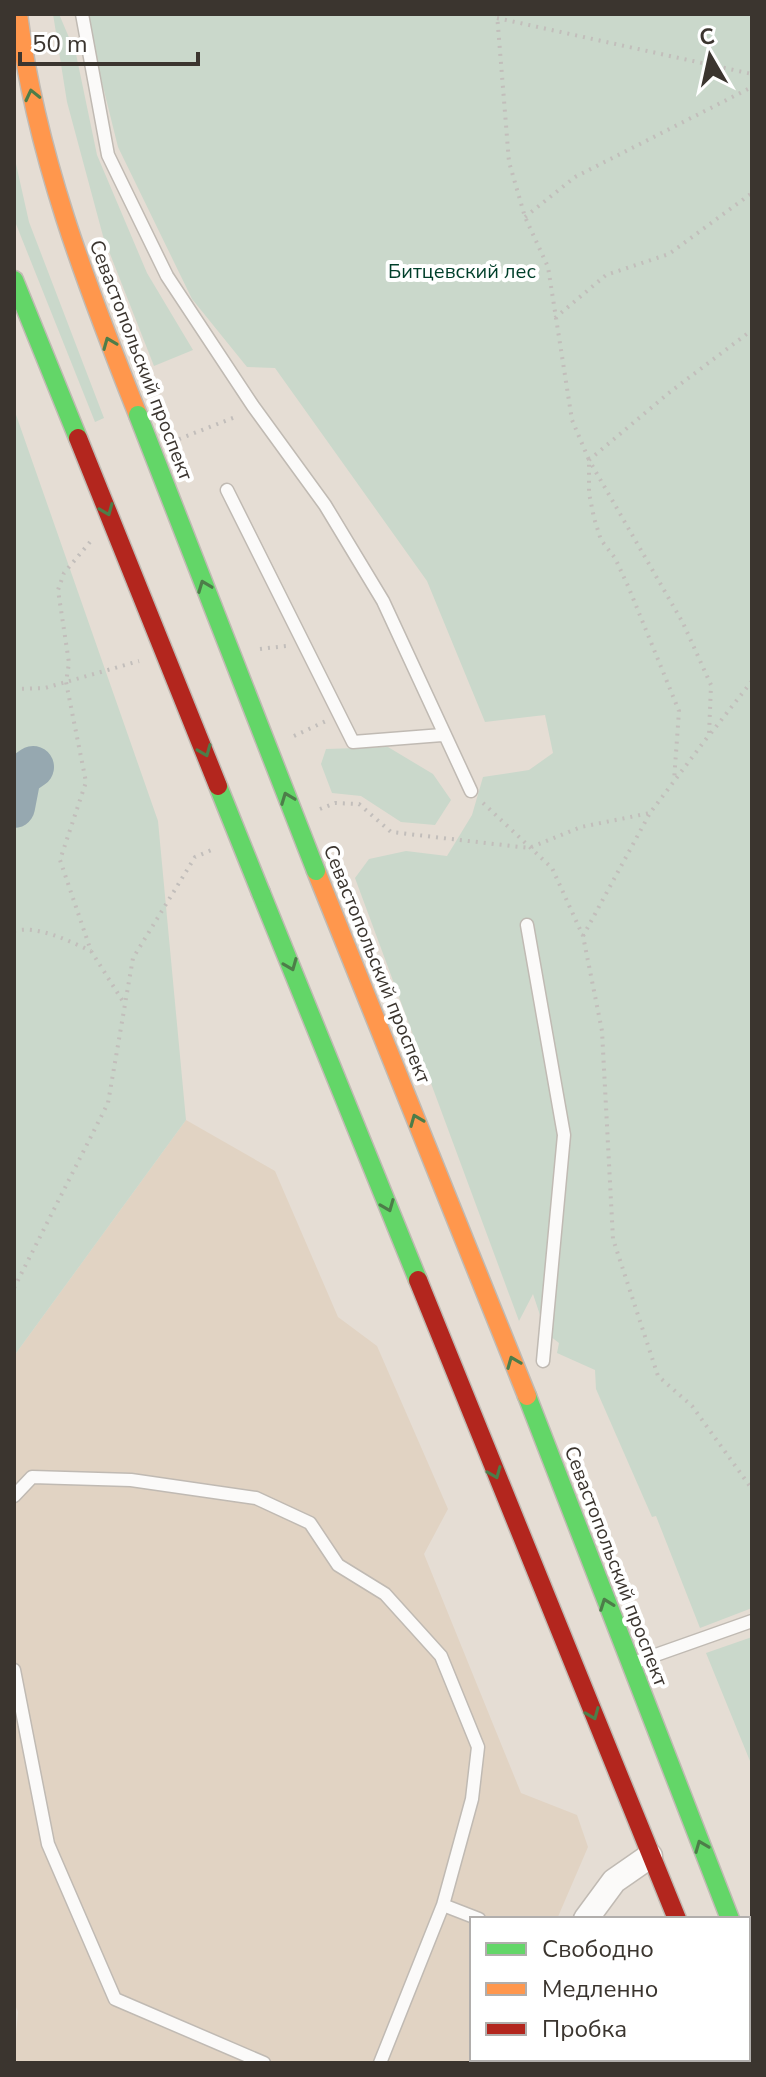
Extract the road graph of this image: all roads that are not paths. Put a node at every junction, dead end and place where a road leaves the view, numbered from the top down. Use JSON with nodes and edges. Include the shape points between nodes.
{"nodes":[{"id":1,"x":18,"y":14,"type":"edge"},
{"id":2,"x":82,"y":14,"type":"edge"},
{"id":3,"x":14,"y":280,"type":"edge"},
{"id":4,"x":227,"y":490,"type":"dead end"},
{"id":5,"x":442,"y":735,"type":"junction"},
{"id":6,"x":471,"y":791,"type":"road end"},
{"id":7,"x":527,"y":925,"type":"dead end"},
{"id":8,"x":543,"y":1361,"type":"dead end"},
{"id":9,"x":14,"y":1496,"type":"edge"},
{"id":10,"x":752,"y":1621,"type":"edge"},
{"id":11,"x":630,"y":1665,"type":"junction"},
{"id":12,"x":14,"y":1670,"type":"edge"},
{"id":13,"x":650,"y":1856,"type":"junction"},
{"id":14,"x":443,"y":1905,"type":"junction"},
{"id":15,"x":474,"y":1917,"type":"edge"},
{"id":16,"x":587,"y":1917,"type":"edge"},
{"id":17,"x":676,"y":1917,"type":"edge"},
{"id":18,"x":729,"y":1917,"type":"edge"},
{"id":19,"x":264,"y":2063,"type":"edge"},
{"id":20,"x":380,"y":2063,"type":"edge"}],
"edges":[{"from":11,"to":1,"type":"main road","name":"Севастопольский проспект","one_way":true,"bridge":true,"via":[[85,281],[46,156]]},
{"from":2,"to":5,"type":"lane","via":[[108,155],[167,276],[325,505],[383,601]]},
{"from":3,"to":13,"type":"main road","one_way":true,"bridge":true},
{"from":4,"to":5,"type":"lane","via":[[353,742]]},
{"from":5,"to":6,"type":"lane"},
{"from":7,"to":8,"type":"lane","via":[[564,1135]]},
{"from":9,"to":14,"type":"lane","via":[[32,1477],[131,1480],[256,1498],[310,1523],[338,1565],[385,1594],[441,1656],[478,1747],[472,1799]]},
{"from":10,"to":11,"type":"lane"},
{"from":18,"to":11,"type":"main road","name":"Севастопольский проспект","one_way":true},
{"from":12,"to":19,"type":"lane","via":[[48,1844],[115,1999]]},
{"from":13,"to":16,"type":"street","via":[[614,1881]]},
{"from":13,"to":17,"type":"main road"},
{"from":14,"to":15,"type":"lane"},
{"from":14,"to":20,"type":"lane"}]}
